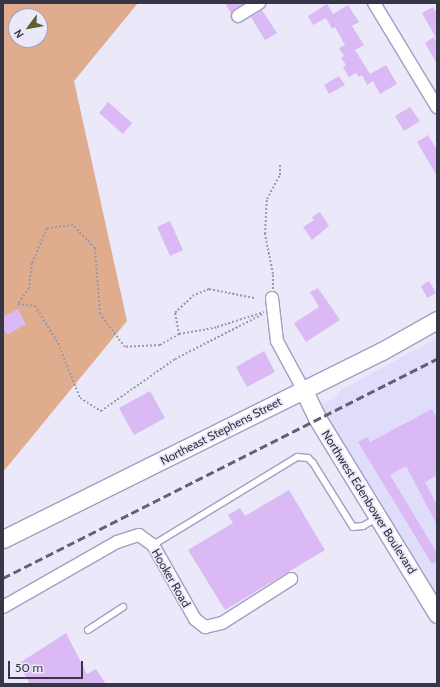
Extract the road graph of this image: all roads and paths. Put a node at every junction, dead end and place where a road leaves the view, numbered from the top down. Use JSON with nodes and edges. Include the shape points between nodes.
{"nodes":[{"id":1,"x":259,"y":3,"type":"edge"},
{"id":2,"x":374,"y":3,"type":"edge"},
{"id":3,"x":238,"y":16,"type":"dead end"},
{"id":4,"x":437,"y":107,"type":"edge"},
{"id":5,"x":280,"y":163,"type":"dead end"},
{"id":6,"x":254,"y":298,"type":"dead end"},
{"id":7,"x":273,"y":304,"type":"junction"},
{"id":8,"x":437,"y":320,"type":"edge"},
{"id":9,"x":180,"y":334,"type":"junction"},
{"id":10,"x":303,"y":389,"type":"junction"},
{"id":11,"x":378,"y":517,"type":"junction"},
{"id":12,"x":3,"y":539,"type":"edge"},
{"id":13,"x":153,"y":545,"type":"junction"},
{"id":14,"x":291,"y":579,"type":"dead end"},
{"id":15,"x":3,"y":607,"type":"edge"},
{"id":16,"x":123,"y":607,"type":"dead end"},
{"id":17,"x":437,"y":614,"type":"edge"},
{"id":18,"x":88,"y":630,"type":"dead end"}],
"edges":[{"from":1,"to":3,"type":"street"},
{"from":2,"to":4,"type":"street"},
{"from":5,"to":7,"type":"path","via":[[280,175],[268,199],[265,234],[273,274]]},
{"from":6,"to":9,"type":"path","via":[[209,289],[194,295],[175,314]]},
{"from":7,"to":9,"type":"path","via":[[217,327]]},
{"from":7,"to":9,"type":"path","via":[[175,359],[101,411],[80,398],[58,343],[35,306],[18,304],[29,288],[32,263],[47,228],[73,225],[95,248],[100,314],[125,348],[160,345]]},
{"from":7,"to":10,"type":"street","via":[[278,341]]},
{"from":8,"to":10,"type":"main road","name":"Northeast Stephens Street","via":[[382,351]]},
{"from":10,"to":11,"type":"main road","name":"Northwest Edenbower Boulevard","via":[[317,418]]},
{"from":10,"to":12,"type":"main road","name":"Northeast Stephens Street"},
{"from":11,"to":13,"type":"lane","via":[[363,526],[353,527],[313,463],[308,458],[297,457]]},
{"from":11,"to":17,"type":"main road","name":"Northwest Edenbower Boulevard"},
{"from":13,"to":14,"type":"street","name":"Hooker Road","via":[[196,619],[205,627],[222,623]]},
{"from":13,"to":15,"type":"street","name":"Hooker Road","via":[[139,535],[117,542]]},
{"from":16,"to":18,"type":"lane"}]}
